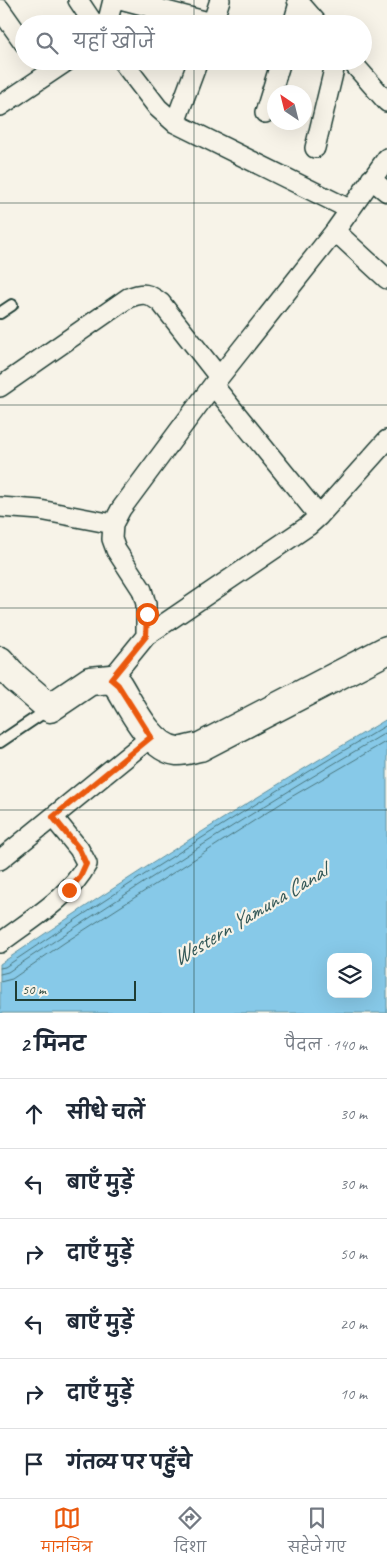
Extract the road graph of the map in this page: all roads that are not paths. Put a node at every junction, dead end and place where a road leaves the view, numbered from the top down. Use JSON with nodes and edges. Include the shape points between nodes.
{"nodes":[{"id":1,"x":78,"y":0,"type":"edge"},
{"id":2,"x":112,"y":0,"type":"edge"},
{"id":3,"x":124,"y":0,"type":"edge"},
{"id":4,"x":220,"y":0,"type":"edge"},
{"id":5,"x":298,"y":1,"type":"edge"},
{"id":6,"x":148,"y":3,"type":"edge"},
{"id":7,"x":0,"y":10,"type":"edge"},
{"id":8,"x":88,"y":15,"type":"edge"},
{"id":9,"x":108,"y":15,"type":"edge"},
{"id":10,"x":186,"y":15,"type":"edge"},
{"id":11,"x":215,"y":15,"type":"edge"},
{"id":12,"x":295,"y":15,"type":"edge"},
{"id":13,"x":310,"y":15,"type":"edge"},
{"id":14,"x":15,"y":30,"type":"edge"},
{"id":15,"x":40,"y":70,"type":"edge"},
{"id":16,"x":129,"y":70,"type":"edge"},
{"id":17,"x":195,"y":70,"type":"edge"},
{"id":18,"x":278,"y":70,"type":"edge"},
{"id":19,"x":334,"y":70,"type":"edge"},
{"id":20,"x":359,"y":70,"type":"edge"},
{"id":21,"x":387,"y":102,"type":"edge"},
{"id":22,"x":0,"y":106,"type":"edge"},
{"id":23,"x":265,"y":113,"type":"dead end"},
{"id":24,"x":176,"y":123,"type":"junction"},
{"id":25,"x":315,"y":148,"type":"dead end"},
{"id":26,"x":387,"y":158,"type":"edge"},
{"id":27,"x":371,"y":179,"type":"junction"},
{"id":28,"x":387,"y":192,"type":"edge"},
{"id":29,"x":349,"y":210,"type":"junction"},
{"id":30,"x":335,"y":230,"type":"junction"},
{"id":31,"x":387,"y":279,"type":"edge"},
{"id":32,"x":12,"y":305,"type":"dead end"},
{"id":33,"x":0,"y":313,"type":"edge"},
{"id":34,"x":216,"y":381,"type":"junction"},
{"id":35,"x":0,"y":387,"type":"edge"},
{"id":36,"x":386,"y":442,"type":"edge"},
{"id":37,"x":0,"y":507,"type":"edge"},
{"id":38,"x":319,"y":516,"type":"junction"},
{"id":39,"x":112,"y":524,"type":"junction"},
{"id":40,"x":146,"y":636,"type":"junction"},
{"id":41,"x":387,"y":650,"type":"edge"},
{"id":42,"x":0,"y":661,"type":"edge"},
{"id":43,"x":111,"y":679,"type":"junction"},
{"id":44,"x":50,"y":708,"type":"junction"},
{"id":45,"x":151,"y":737,"type":"junction"},
{"id":46,"x":0,"y":742,"type":"edge"},
{"id":47,"x":53,"y":817,"type":"junction"},
{"id":48,"x":0,"y":860,"type":"edge"},
{"id":49,"x":0,"y":943,"type":"edge"}],
"edges":[{"from":1,"to":8,"type":"street"},
{"from":2,"to":9,"type":"street"},
{"from":3,"to":6,"type":"street"},
{"from":4,"to":11,"type":"street"},
{"from":5,"to":12,"type":"street"},
{"from":5,"to":13,"type":"street"},
{"from":6,"to":10,"type":"street"},
{"from":7,"to":14,"type":"street"},
{"from":15,"to":22,"type":"street"},
{"from":16,"to":24,"type":"street","via":[[158,108]]},
{"from":17,"to":24,"type":"street"},
{"from":18,"to":23,"type":"street"},
{"from":19,"to":25,"type":"street"},
{"from":20,"to":21,"type":"street"},
{"from":24,"to":29,"type":"street"},
{"from":26,"to":27,"type":"street"},
{"from":27,"to":28,"type":"street"},
{"from":27,"to":29,"type":"street"},
{"from":29,"to":30,"type":"street"},
{"from":30,"to":31,"type":"street"},
{"from":30,"to":34,"type":"street"},
{"from":32,"to":33,"type":"lane"},
{"from":34,"to":35,"type":"street","via":[[161,304],[151,295],[140,294],[128,298]]},
{"from":34,"to":38,"type":"street"},
{"from":34,"to":39,"type":"street"},
{"from":36,"to":38,"type":"street"},
{"from":37,"to":39,"type":"street","via":[[40,510]]},
{"from":38,"to":40,"type":"street"},
{"from":39,"to":40,"type":"street","via":[[116,550],[142,590],[146,604]]},
{"from":40,"to":43,"type":"street"},
{"from":41,"to":45,"type":"street","via":[[200,747],[178,752],[165,748]]},
{"from":42,"to":44,"type":"street"},
{"from":43,"to":44,"type":"street","via":[[90,681]]},
{"from":43,"to":45,"type":"street"},
{"from":44,"to":46,"type":"lane"},
{"from":45,"to":47,"type":"street"},
{"from":47,"to":48,"type":"street"},
{"from":47,"to":49,"type":"street","via":[[79,849],[86,864],[69,890]]}]}
